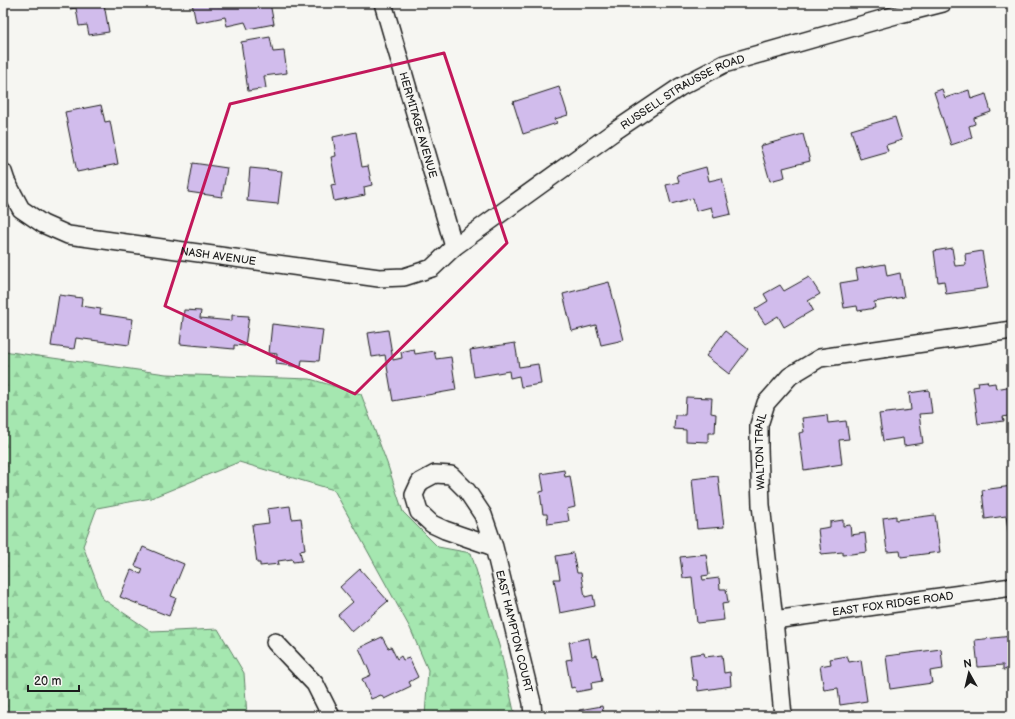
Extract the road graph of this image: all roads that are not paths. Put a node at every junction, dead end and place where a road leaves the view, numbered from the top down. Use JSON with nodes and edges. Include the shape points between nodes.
{"nodes":[{"id":1,"x":943,"y":3,"type":"edge"},
{"id":2,"x":388,"y":4,"type":"edge"},
{"id":3,"x":3,"y":172,"type":"edge"},
{"id":4,"x":454,"y":247,"type":"junction"},
{"id":5,"x":1012,"y":330,"type":"edge"},
{"id":6,"x":494,"y":547,"type":"junction"},
{"id":7,"x":1012,"y":588,"type":"edge"},
{"id":8,"x":774,"y":620,"type":"junction"},
{"id":9,"x":275,"y":642,"type":"dead end"},
{"id":10,"x":331,"y":716,"type":"edge"},
{"id":11,"x":533,"y":716,"type":"edge"},
{"id":12,"x":783,"y":716,"type":"edge"}],
"edges":[{"from":1,"to":4,"type":"street","name":"RUSSELL STRAUSSE ROAD","via":[[724,64],[680,87],[615,131]]},
{"from":2,"to":4,"type":"street","name":"HERMITAGE AVENUE"},
{"from":3,"to":4,"type":"street","name":"NASH AVENUE","via":[[21,209],[43,224],[68,235],[379,278],[404,277],[432,268]]},
{"from":5,"to":8,"type":"street","name":"WALTON TRAIL","via":[[820,358],[790,376],[766,403],[760,425],[759,448],[761,498]]},
{"from":6,"to":6,"type":"street","name":"EAST HAMPTON COURT","via":[[432,524],[419,512],[414,495],[420,482],[435,474],[451,475],[467,491],[483,515]]},
{"from":6,"to":11,"type":"street","name":"EAST HAMPTON COURT"},
{"from":7,"to":8,"type":"street","name":"EAST FOX RIDGE ROAD"},
{"from":8,"to":12,"type":"street","name":"WALTON TRAIL"},
{"from":9,"to":10,"type":"street","via":[[316,684]]}]}
